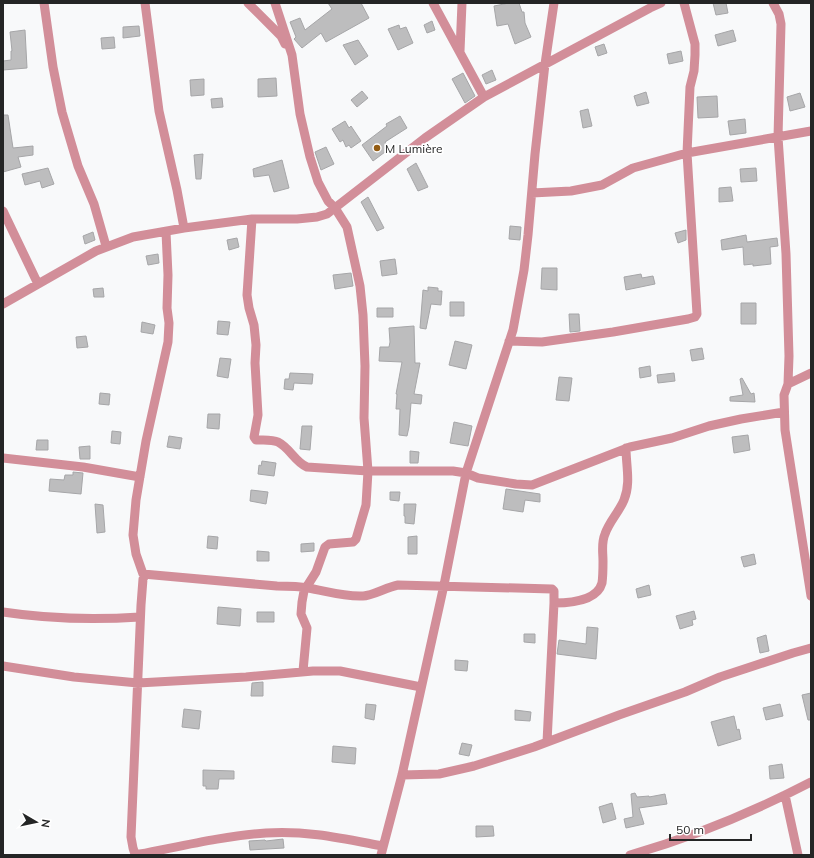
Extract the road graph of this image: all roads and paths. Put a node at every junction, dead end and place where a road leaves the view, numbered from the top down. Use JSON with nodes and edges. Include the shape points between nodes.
{"nodes":[{"id":1,"x":44,"y":3,"type":"edge"},
{"id":2,"x":145,"y":3,"type":"edge"},
{"id":3,"x":248,"y":3,"type":"edge"},
{"id":4,"x":275,"y":3,"type":"edge"},
{"id":5,"x":433,"y":3,"type":"edge"},
{"id":6,"x":462,"y":3,"type":"edge"},
{"id":7,"x":554,"y":3,"type":"edge"},
{"id":8,"x":661,"y":3,"type":"edge"},
{"id":9,"x":684,"y":3,"type":"edge"},
{"id":10,"x":772,"y":3,"type":"edge"},
{"id":11,"x":460,"y":51,"type":"junction"},
{"id":12,"x":292,"y":55,"type":"junction"},
{"id":13,"x":545,"y":64,"type":"junction"},
{"id":14,"x":484,"y":97,"type":"junction"},
{"id":15,"x":811,"y":131,"type":"edge"},
{"id":16,"x":778,"y":137,"type":"junction"},
{"id":17,"x":688,"y":153,"type":"junction"},
{"id":18,"x":532,"y":193,"type":"junction"},
{"id":19,"x":334,"y":208,"type":"junction"},
{"id":20,"x":3,"y":211,"type":"edge"},
{"id":21,"x":252,"y":219,"type":"junction"},
{"id":22,"x":184,"y":228,"type":"junction"},
{"id":23,"x":166,"y":232,"type":"junction"},
{"id":24,"x":106,"y":246,"type":"junction"},
{"id":25,"x":38,"y":284,"type":"junction"},
{"id":26,"x":3,"y":304,"type":"edge"},
{"id":27,"x":509,"y":341,"type":"junction"},
{"id":28,"x":811,"y":373,"type":"edge"},
{"id":29,"x":788,"y":384,"type":"junction"},
{"id":30,"x":784,"y":412,"type":"junction"},
{"id":31,"x":626,"y":448,"type":"junction"},
{"id":32,"x":3,"y":458,"type":"edge"},
{"id":33,"x":368,"y":471,"type":"junction"},
{"id":34,"x":466,"y":473,"type":"junction"},
{"id":35,"x":140,"y":477,"type":"junction"},
{"id":36,"x":145,"y":575,"type":"junction"},
{"id":37,"x":444,"y":585,"type":"junction"},
{"id":38,"x":307,"y":587,"type":"junction"},
{"id":39,"x":811,"y":596,"type":"edge"},
{"id":40,"x":554,"y":603,"type":"junction"},
{"id":41,"x":3,"y":612,"type":"edge"},
{"id":42,"x":140,"y":617,"type":"junction"},
{"id":43,"x":811,"y":648,"type":"edge"},
{"id":44,"x":3,"y":666,"type":"edge"},
{"id":45,"x":302,"y":671,"type":"junction"},
{"id":46,"x":138,"y":683,"type":"junction"},
{"id":47,"x":421,"y":687,"type":"junction"},
{"id":48,"x":547,"y":742,"type":"junction"},
{"id":49,"x":402,"y":775,"type":"junction"},
{"id":50,"x":811,"y":782,"type":"edge"},
{"id":51,"x":785,"y":795,"type":"junction"},
{"id":52,"x":382,"y":850,"type":"edge"},
{"id":53,"x":630,"y":855,"type":"edge"},
{"id":54,"x":798,"y":855,"type":"edge"}],
"edges":[{"from":1,"to":24,"type":"street","via":[[62,112]]},
{"from":2,"to":22,"type":"street","via":[[159,110]]},
{"from":3,"to":12,"type":"street","via":[[281,36]]},
{"from":4,"to":12,"type":"street"},
{"from":5,"to":11,"type":"street"},
{"from":6,"to":11,"type":"street"},
{"from":7,"to":13,"type":"street"},
{"from":8,"to":13,"type":"street"},
{"from":9,"to":17,"type":"street","via":[[695,44],[694,71],[690,87]]},
{"from":10,"to":16,"type":"street","via":[[779,14],[781,24]]},
{"from":11,"to":14,"type":"street"},
{"from":12,"to":19,"type":"street","via":[[300,114],[310,157],[318,182]]},
{"from":13,"to":14,"type":"street"},
{"from":13,"to":18,"type":"street"},
{"from":14,"to":19,"type":"street","via":[[425,138]]},
{"from":15,"to":16,"type":"street"},
{"from":16,"to":17,"type":"street"},
{"from":16,"to":29,"type":"street","via":[[786,254]]},
{"from":17,"to":18,"type":"street","via":[[633,168],[602,185],[571,191]]},
{"from":17,"to":27,"type":"street","via":[[698,309],[696,316],[542,342]]},
{"from":18,"to":27,"type":"street","via":[[524,270]]},
{"from":19,"to":21,"type":"street","via":[[322,216],[312,218]]},
{"from":19,"to":33,"type":"street","via":[[347,227],[360,286]]},
{"from":20,"to":25,"type":"street"},
{"from":21,"to":22,"type":"street"},
{"from":21,"to":33,"type":"street","via":[[247,295],[256,345],[258,414],[254,437],[256,440],[277,441],[307,467]]},
{"from":22,"to":23,"type":"street"},
{"from":23,"to":24,"type":"street","via":[[133,237]]},
{"from":23,"to":35,"type":"street","via":[[168,342]]},
{"from":24,"to":25,"type":"street"},
{"from":25,"to":26,"type":"street"},
{"from":27,"to":34,"type":"street"},
{"from":28,"to":29,"type":"street"},
{"from":29,"to":30,"type":"street","via":[[784,395]]},
{"from":30,"to":31,"type":"street","via":[[709,426],[672,438]]},
{"from":30,"to":39,"type":"street"},
{"from":31,"to":34,"type":"street","via":[[532,485],[478,478]]},
{"from":31,"to":40,"type":"street","via":[[629,483],[624,500],[604,535],[602,584],[584,599]]},
{"from":32,"to":35,"type":"street","via":[[83,467]]},
{"from":33,"to":34,"type":"street"},
{"from":33,"to":38,"type":"street","via":[[366,505],[356,539],[354,542],[329,544]]},
{"from":34,"to":37,"type":"street"},
{"from":35,"to":36,"type":"street","via":[[133,535],[140,571]]},
{"from":36,"to":38,"type":"street"},
{"from":36,"to":42,"type":"street","via":[[142,582]]},
{"from":37,"to":38,"type":"street","via":[[398,585],[365,596],[344,595]]},
{"from":37,"to":40,"type":"street","via":[[552,588]]},
{"from":37,"to":47,"type":"street"},
{"from":38,"to":45,"type":"street","via":[[304,591],[301,614],[307,628]]},
{"from":40,"to":48,"type":"street"},
{"from":41,"to":42,"type":"street","via":[[81,619]]},
{"from":42,"to":46,"type":"street"},
{"from":43,"to":48,"type":"street","via":[[720,678]]},
{"from":44,"to":46,"type":"street","via":[[74,677]]},
{"from":45,"to":46,"type":"street"},
{"from":45,"to":47,"type":"street","via":[[340,671]]},
{"from":46,"to":52,"type":"street","via":[[131,837],[135,854],[216,839],[267,833],[320,835]]},
{"from":47,"to":49,"type":"street"},
{"from":48,"to":49,"type":"street","via":[[454,771]]},
{"from":49,"to":52,"type":"street"},
{"from":50,"to":51,"type":"street"},
{"from":51,"to":53,"type":"street","via":[[708,830]]},
{"from":51,"to":54,"type":"street"}]}
